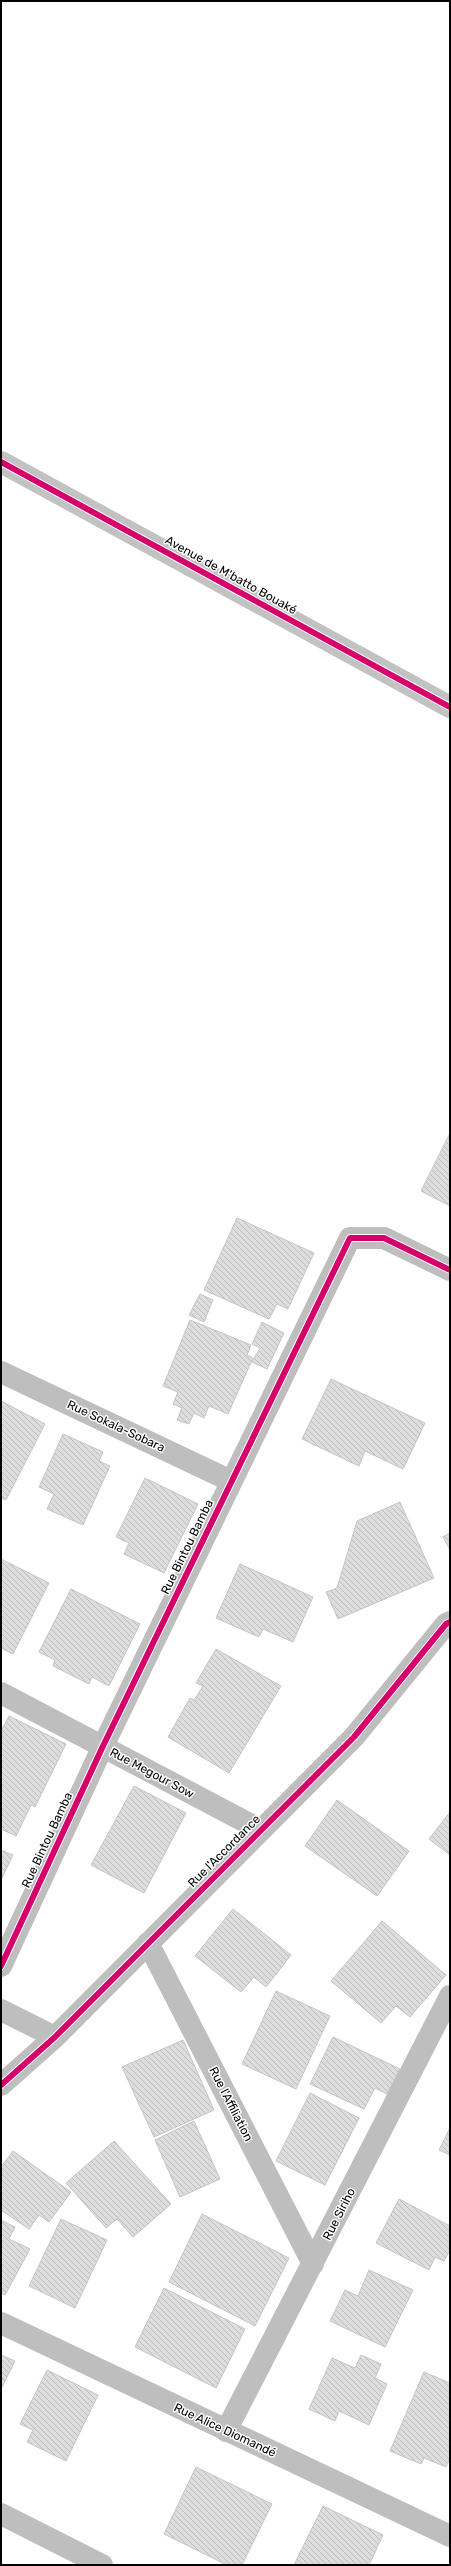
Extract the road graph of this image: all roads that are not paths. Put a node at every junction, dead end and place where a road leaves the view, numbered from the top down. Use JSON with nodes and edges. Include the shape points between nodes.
{"nodes":[{"id":1,"x":1,"y":462,"type":"edge"},
{"id":2,"x":450,"y":707,"type":"edge"},
{"id":3,"x":450,"y":1270,"type":"edge"},
{"id":4,"x":1,"y":1372,"type":"edge"},
{"id":5,"x":232,"y":1481,"type":"junction"},
{"id":6,"x":450,"y":1622,"type":"edge"},
{"id":7,"x":1,"y":1693,"type":"edge"},
{"id":8,"x":103,"y":1746,"type":"junction"},
{"id":9,"x":261,"y":1830,"type":"junction"},
{"id":10,"x":148,"y":1943,"type":"junction"},
{"id":11,"x":1,"y":1966,"type":"edge"},
{"id":12,"x":450,"y":1996,"type":"edge"},
{"id":13,"x":1,"y":2010,"type":"edge"},
{"id":14,"x":55,"y":2037,"type":"junction"},
{"id":15,"x":1,"y":2085,"type":"edge"},
{"id":16,"x":313,"y":2264,"type":"junction"},
{"id":17,"x":1,"y":2323,"type":"edge"},
{"id":18,"x":226,"y":2431,"type":"junction"},
{"id":19,"x":1,"y":2514,"type":"edge"},
{"id":20,"x":450,"y":2536,"type":"edge"},
{"id":21,"x":102,"y":2565,"type":"edge"}],
"edges":[{"from":1,"to":2,"type":"street","name":"Avenue de M'batto Bouaké"},
{"from":3,"to":5,"type":"street","name":"Rue Bintou Bamba","via":[[384,1238],[350,1238]]},
{"from":4,"to":5,"type":"street","name":"Rue Sokala-Sobara"},
{"from":5,"to":8,"type":"street","name":"Rue Bintou Bamba"},
{"from":6,"to":9,"type":"street","name":"Rue l'Accordance","via":[[354,1737]]},
{"from":7,"to":8,"type":"street","name":"Rue Megour Sow"},
{"from":8,"to":9,"type":"street","name":"Rue Megour Sow"},
{"from":8,"to":11,"type":"street","name":"Rue Bintou Bamba"},
{"from":9,"to":10,"type":"street","name":"Rue l'Accordance"},
{"from":10,"to":14,"type":"street","name":"Rue l'Accordance"},
{"from":10,"to":16,"type":"street","name":"Rue l'Affiliation"},
{"from":12,"to":16,"type":"street","name":"Rue Siriho"},
{"from":13,"to":14,"type":"street"},
{"from":14,"to":15,"type":"street","name":"Rue l'Accordance"},
{"from":16,"to":18,"type":"street","name":"Rue Siriho"},
{"from":17,"to":18,"type":"street","name":"Rue Alice Diomandé"},
{"from":18,"to":20,"type":"street","name":"Rue Alice Diomandé"},
{"from":19,"to":21,"type":"street"}]}
